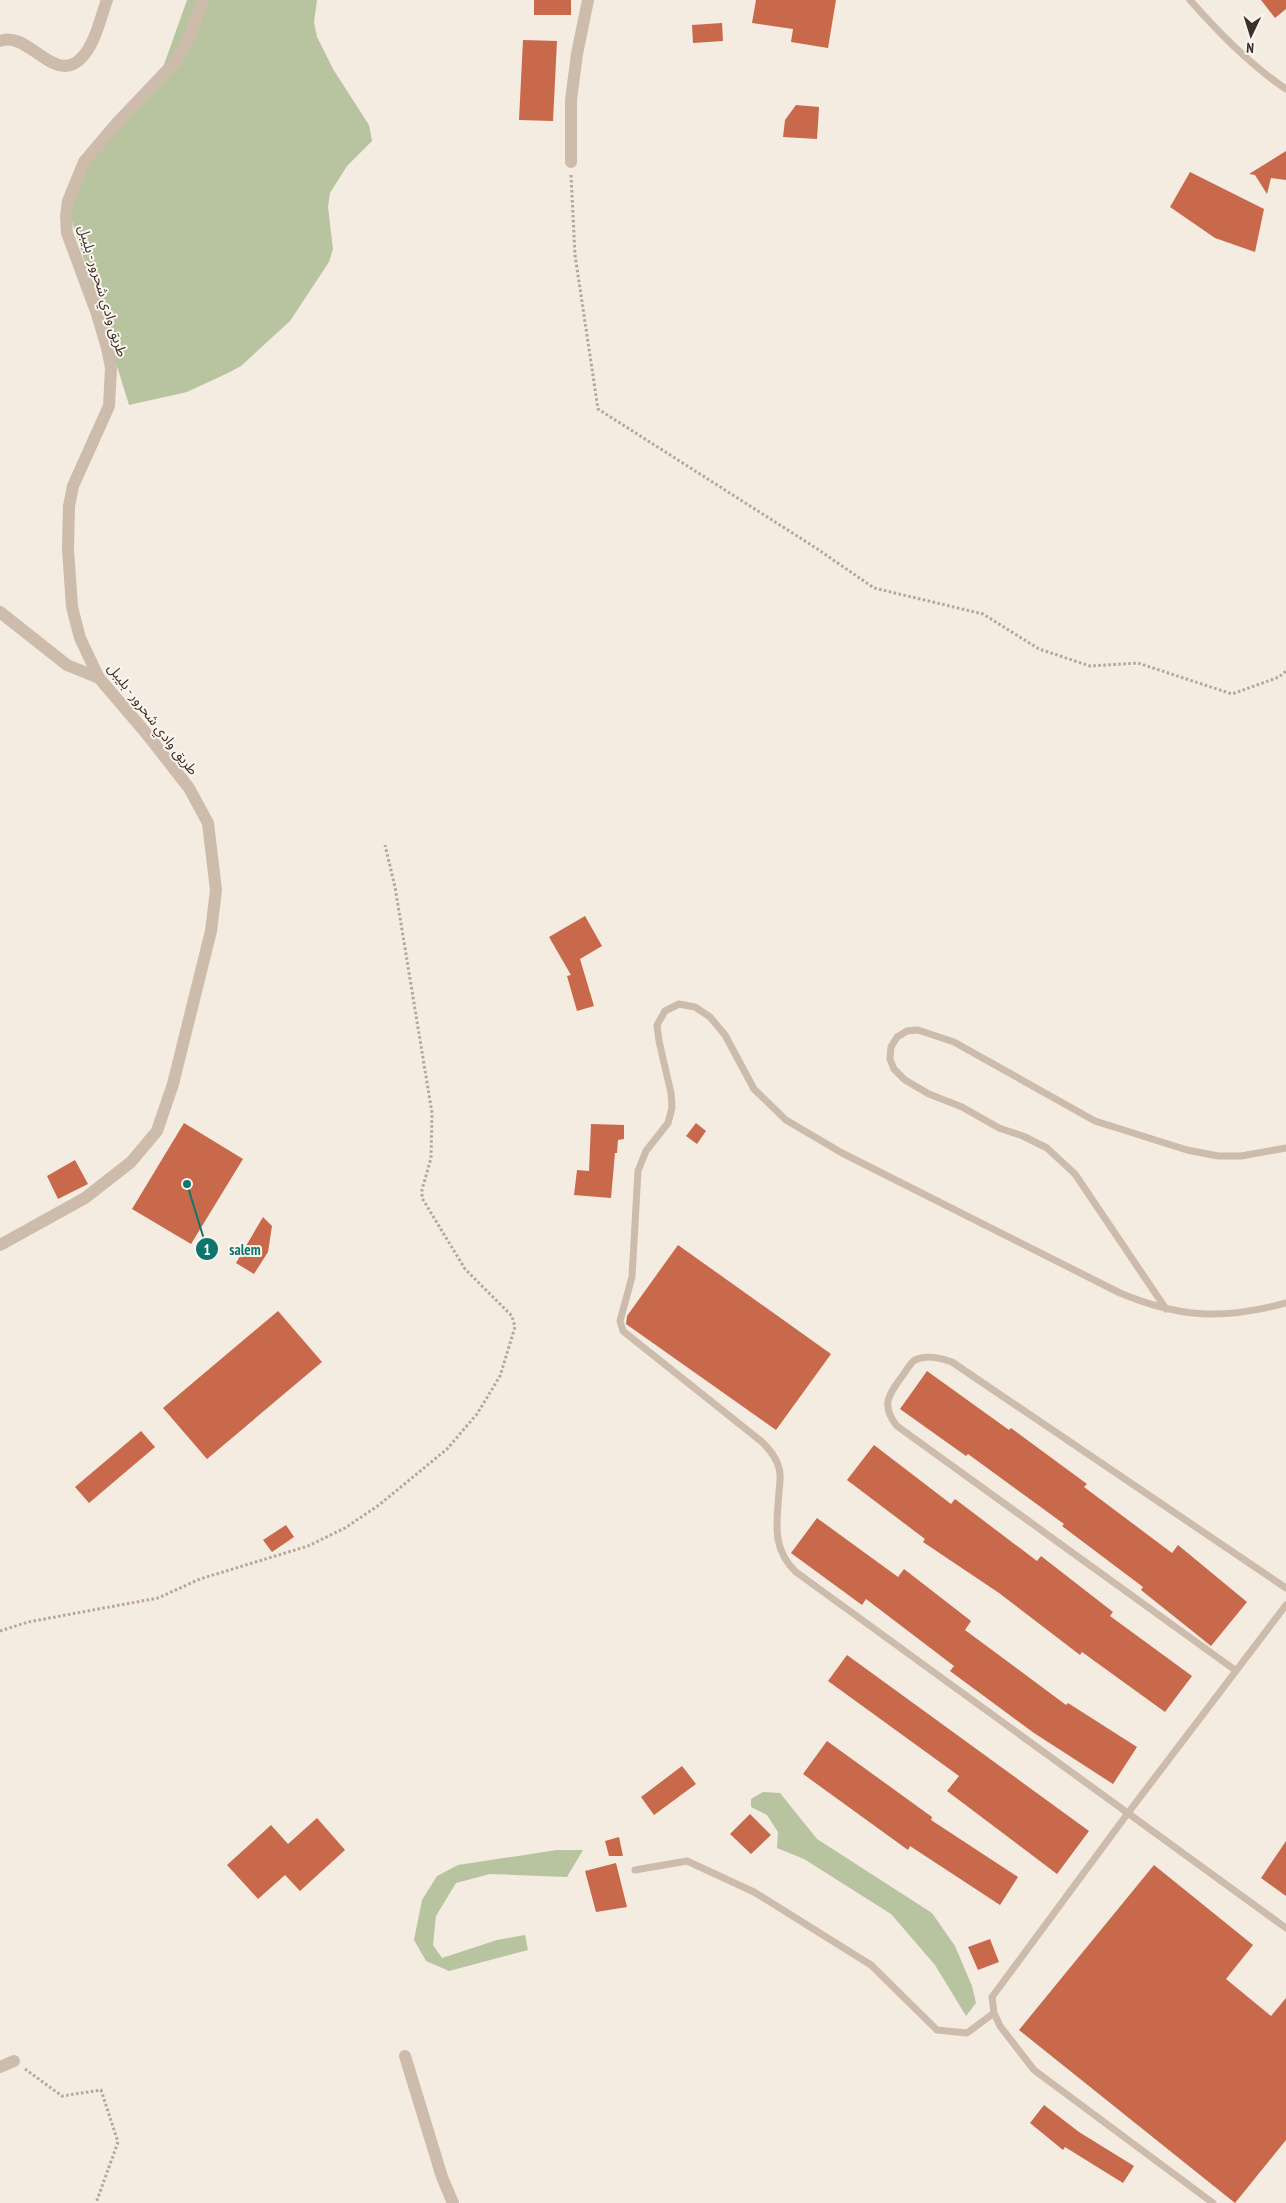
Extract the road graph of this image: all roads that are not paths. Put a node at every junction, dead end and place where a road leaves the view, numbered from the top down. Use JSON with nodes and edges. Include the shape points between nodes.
{"nodes":[{"id":1,"x":106,"y":0,"type":"edge"},
{"id":2,"x":203,"y":0,"type":"edge"},
{"id":3,"x":588,"y":0,"type":"edge"},
{"id":4,"x":1190,"y":0,"type":"edge"},
{"id":5,"x":0,"y":41,"type":"edge"},
{"id":6,"x":1286,"y":89,"type":"edge"},
{"id":7,"x":570,"y":162,"type":"road end"},
{"id":8,"x":0,"y":612,"type":"edge"},
{"id":9,"x":99,"y":678,"type":"junction"},
{"id":10,"x":1286,"y":1148,"type":"edge"},
{"id":11,"x":0,"y":1245,"type":"edge"},
{"id":12,"x":1286,"y":1303,"type":"edge"},
{"id":13,"x":1166,"y":1308,"type":"junction"},
{"id":14,"x":1286,"y":1588,"type":"edge"},
{"id":15,"x":1286,"y":1604,"type":"edge"},
{"id":16,"x":1235,"y":1670,"type":"junction"},
{"id":17,"x":1128,"y":1813,"type":"junction"},
{"id":18,"x":635,"y":1870,"type":"dead end"},
{"id":19,"x":1286,"y":1928,"type":"edge"},
{"id":20,"x":994,"y":2013,"type":"junction"},
{"id":21,"x":406,"y":2056,"type":"dead end"},
{"id":22,"x":14,"y":2061,"type":"road end"},
{"id":23,"x":0,"y":2067,"type":"edge"},
{"id":24,"x":452,"y":2203,"type":"edge"},
{"id":25,"x":1213,"y":2203,"type":"edge"}],
"edges":[{"from":1,"to":5,"type":"street","via":[[88,49],[79,62],[70,66],[49,61],[18,41],[9,38]]},
{"from":2,"to":9,"type":"street","name":"طريق وادي شحرور - بليبل","via":[[189,38],[175,62],[94,149],[84,162],[68,201],[68,233],[108,348],[111,368],[109,406],[82,464],[69,506],[72,607],[80,638]]},
{"from":3,"to":7,"type":"street","via":[[577,54]]},
{"from":4,"to":6,"type":"lane","via":[[1270,78]]},
{"from":8,"to":9,"type":"street","via":[[67,665]]},
{"from":9,"to":11,"type":"street","name":"طريق وادي شحرور - بليبل","via":[[189,788],[208,823],[216,890],[211,931],[173,1084],[157,1131],[132,1162],[85,1198]]},
{"from":10,"to":13,"type":"lane","via":[[1242,1156],[1218,1156],[1187,1150],[1095,1121],[954,1042],[918,1030],[907,1031],[897,1037],[891,1047],[890,1058],[894,1069],[905,1080],[1047,1148],[1075,1174]]},
{"from":12,"to":13,"type":"lane","via":[[1228,1315]]},
{"from":13,"to":17,"type":"lane","via":[[1120,1292],[842,1153],[786,1120],[754,1089],[725,1035],[710,1017],[695,1007],[679,1004],[665,1011],[657,1025],[672,1108],[668,1123],[646,1152],[638,1171],[632,1277],[620,1321],[623,1331],[774,1454],[780,1469],[776,1528],[785,1562]]},
{"from":14,"to":16,"type":"lane","via":[[952,1362],[927,1357],[914,1360],[891,1391],[888,1409],[897,1426]]},
{"from":15,"to":16,"type":"lane"},
{"from":16,"to":17,"type":"lane"},
{"from":17,"to":19,"type":"lane"},
{"from":17,"to":20,"type":"lane","via":[[992,1997]]},
{"from":18,"to":20,"type":"lane","via":[[687,1861],[754,1892],[871,1965],[937,2030],[967,2033]]},
{"from":20,"to":25,"type":"lane","via":[[1000,2026],[1034,2070]]},
{"from":21,"to":24,"type":"street"},
{"from":22,"to":23,"type":"street"}]}
